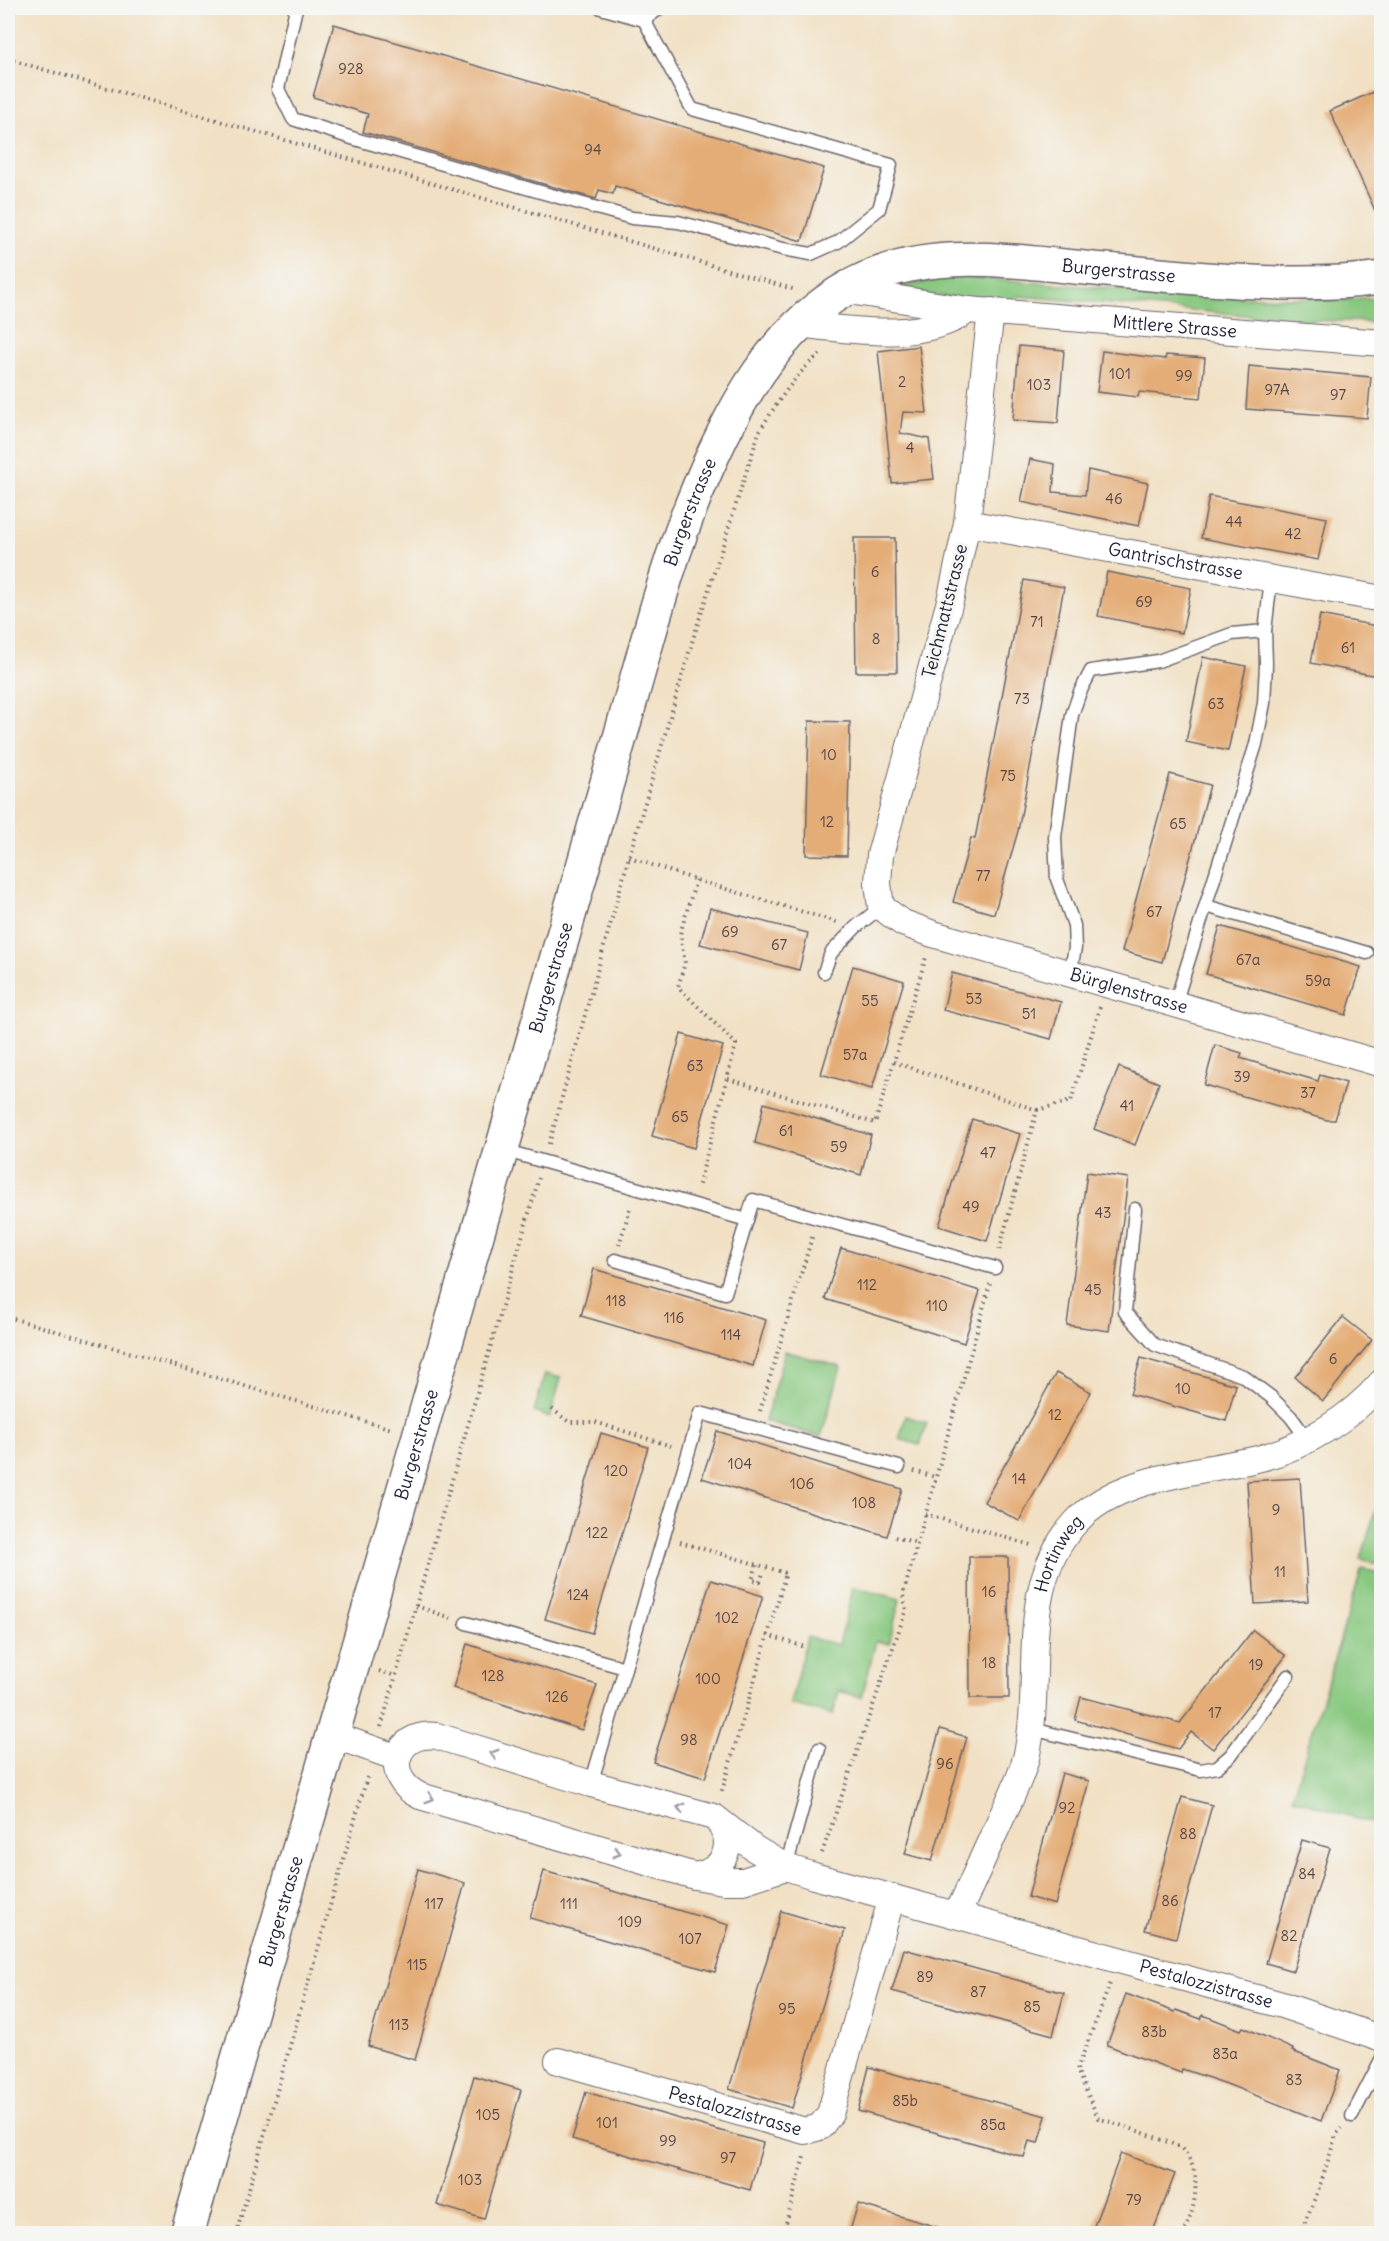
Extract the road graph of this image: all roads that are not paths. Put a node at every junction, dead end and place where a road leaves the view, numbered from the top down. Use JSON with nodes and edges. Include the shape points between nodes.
{"nodes":[{"id":1,"x":296,"y":8,"type":"edge"},
{"id":2,"x":601,"y":8,"type":"edge"},
{"id":3,"x":660,"y":8,"type":"edge"},
{"id":4,"x":644,"y":20,"type":"junction"},
{"id":5,"x":1382,"y":278,"type":"edge"},
{"id":6,"x":843,"y":290,"type":"junction"},
{"id":7,"x":980,"y":310,"type":"junction"},
{"id":8,"x":797,"y":324,"type":"junction"},
{"id":9,"x":1382,"y":343,"type":"edge"},
{"id":10,"x":967,"y":523,"type":"junction"},
{"id":11,"x":1271,"y":579,"type":"junction"},
{"id":12,"x":1382,"y":599,"type":"edge"},
{"id":13,"x":1265,"y":630,"type":"junction"},
{"id":14,"x":1206,"y":906,"type":"junction"},
{"id":15,"x":881,"y":907,"type":"junction"},
{"id":16,"x":1367,"y":952,"type":"dead end"},
{"id":17,"x":824,"y":972,"type":"dead end"},
{"id":18,"x":1070,"y":974,"type":"junction"},
{"id":19,"x":1175,"y":1004,"type":"junction"},
{"id":20,"x":1382,"y":1064,"type":"edge"},
{"id":21,"x":502,"y":1149,"type":"junction"},
{"id":22,"x":1135,"y":1209,"type":"dead end"},
{"id":23,"x":747,"y":1220,"type":"junction"},
{"id":24,"x":615,"y":1260,"type":"road end"},
{"id":25,"x":995,"y":1268,"type":"road end"},
{"id":26,"x":1374,"y":1395,"type":"edge"},
{"id":27,"x":1307,"y":1439,"type":"junction"},
{"id":28,"x":899,"y":1467,"type":"dead end"},
{"id":29,"x":466,"y":1623,"type":"road end"},
{"id":30,"x":626,"y":1668,"type":"junction"},
{"id":31,"x":1287,"y":1676,"type":"dead end"},
{"id":32,"x":1032,"y":1729,"type":"junction"},
{"id":33,"x":333,"y":1735,"type":"junction"},
{"id":34,"x":819,"y":1749,"type":"dead end"},
{"id":35,"x":386,"y":1754,"type":"junction"},
{"id":36,"x":591,"y":1784,"type":"junction"},
{"id":37,"x":714,"y":1818,"type":"junction"},
{"id":38,"x":786,"y":1867,"type":"junction"},
{"id":39,"x":695,"y":1876,"type":"junction"},
{"id":40,"x":892,"y":1897,"type":"junction"},
{"id":41,"x":957,"y":1915,"type":"junction"},
{"id":42,"x":1382,"y":2039,"type":"edge"},
{"id":43,"x":1382,"y":2058,"type":"edge"},
{"id":44,"x":558,"y":2061,"type":"dead end"},
{"id":45,"x":1352,"y":2116,"type":"road end"},
{"id":46,"x":187,"y":2234,"type":"edge"}],
"edges":[{"from":1,"to":4,"type":"lane","via":[[278,90],[293,119],[632,218],[678,222],[811,254],[838,242],[879,209],[891,165],[692,109]]},
{"from":2,"to":4,"type":"lane"},
{"from":3,"to":4,"type":"lane"},
{"from":5,"to":6,"type":"main road","name":"Burgerstrasse","via":[[1331,282],[1230,280],[954,258],[890,270]]},
{"from":6,"to":7,"type":"street","name":"Mittlere Strasse"},
{"from":6,"to":8,"type":"main road","name":"Burgerstrasse"},
{"from":7,"to":8,"type":"street","via":[[914,330],[872,331]]},
{"from":7,"to":9,"type":"street","name":"Mittlere Strasse"},
{"from":7,"to":10,"type":"street","name":"Teichmattstrasse"},
{"from":8,"to":21,"type":"main road","name":"Burgerstrasse","via":[[746,393],[718,443],[692,504],[658,606]]},
{"from":10,"to":11,"type":"street","name":"Gantrischstrasse"},
{"from":10,"to":15,"type":"street","name":"Teichmattstrasse","via":[[951,597],[880,855]]},
{"from":11,"to":12,"type":"street","name":"Gantrischstrasse"},
{"from":11,"to":13,"type":"lane"},
{"from":13,"to":14,"type":"lane","via":[[1265,684],[1256,744]]},
{"from":13,"to":18,"type":"lane","via":[[1232,634],[1158,661],[1091,671],[1072,715],[1054,837],[1057,879],[1074,925]]},
{"from":14,"to":16,"type":"lane"},
{"from":14,"to":19,"type":"lane"},
{"from":15,"to":17,"type":"lane","via":[[831,953]]},
{"from":15,"to":18,"type":"street","name":"Bürglenstrasse","via":[[903,923],[933,934]]},
{"from":18,"to":19,"type":"street","name":"Bürglenstrasse"},
{"from":19,"to":20,"type":"street","name":"Bürglenstrasse"},
{"from":21,"to":23,"type":"lane"},
{"from":21,"to":33,"type":"main road","name":"Burgerstrasse"},
{"from":22,"to":27,"type":"lane","via":[[1125,1312],[1155,1345],[1243,1376],[1271,1397]]},
{"from":23,"to":24,"type":"lane","via":[[725,1293]]},
{"from":23,"to":25,"type":"lane","via":[[753,1200]]},
{"from":26,"to":27,"type":"street","name":"Hortinweg"},
{"from":27,"to":32,"type":"street","name":"Hortinweg","via":[[1262,1458],[1166,1476],[1121,1491],[1095,1505],[1076,1522],[1055,1552],[1038,1605],[1033,1640]]},
{"from":28,"to":30,"type":"lane","via":[[700,1413]]},
{"from":29,"to":30,"type":"lane"},
{"from":30,"to":36,"type":"lane"},
{"from":31,"to":32,"type":"lane","via":[[1231,1755],[1217,1767],[1201,1770]]},
{"from":32,"to":41,"type":"street","name":"Hortinweg","via":[[1015,1789]]},
{"from":33,"to":35,"type":"street"},
{"from":33,"to":46,"type":"main road","name":"Burgerstrasse"},
{"from":34,"to":38,"type":"lane"},
{"from":36,"to":35,"type":"street","name":"Pestalozzistrasse","one_way":true,"via":[[437,1736],[413,1738],[401,1751]]},
{"from":35,"to":39,"type":"street","one_way":true,"via":[[397,1766],[402,1782],[420,1796]]},
{"from":37,"to":36,"type":"street","name":"Pestalozzistrasse","one_way":true},
{"from":37,"to":38,"type":"street","name":"Pestalozzistrasse"},
{"from":37,"to":39,"type":"street","via":[[725,1832],[724,1857],[712,1871]]},
{"from":38,"to":39,"type":"street","via":[[743,1881]]},
{"from":38,"to":40,"type":"street","name":"Pestalozzistrasse"},
{"from":40,"to":41,"type":"street","name":"Pestalozzistrasse"},
{"from":40,"to":44,"type":"street","name":"Pestalozzistrasse","via":[[830,2114],[820,2127],[805,2131]]},
{"from":41,"to":42,"type":"street","name":"Pestalozzistrasse","via":[[1282,2005]]},
{"from":43,"to":45,"type":"lane"}]}
